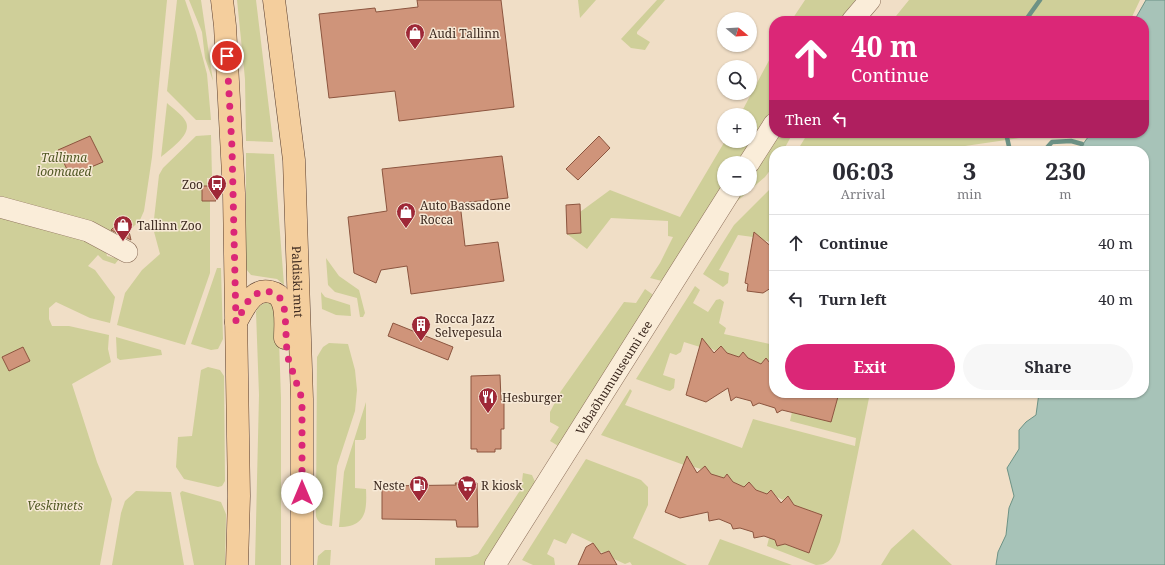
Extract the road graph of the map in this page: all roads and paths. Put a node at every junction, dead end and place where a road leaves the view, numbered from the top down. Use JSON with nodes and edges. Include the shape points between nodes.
{"nodes":[{"id":1,"x":222,"y":0,"type":"edge"},
{"id":2,"x":274,"y":0,"type":"edge"},
{"id":3,"x":870,"y":0,"type":"edge"},
{"id":4,"x":856,"y":16,"type":"edge"},
{"id":5,"x":769,"y":132,"type":"edge"},
{"id":6,"x":753,"y":156,"type":"edge"},
{"id":7,"x":728,"y":196,"type":"edge"},
{"id":8,"x":0,"y":207,"type":"edge"},
{"id":9,"x":127,"y":252,"type":"dead end"},
{"id":10,"x":236,"y":322,"type":"junction"},
{"id":11,"x":302,"y":399,"type":"junction"},
{"id":12,"x":237,"y":565,"type":"edge"},
{"id":13,"x":302,"y":565,"type":"edge"},
{"id":14,"x":495,"y":565,"type":"edge"}],
"edges":[{"from":1,"to":10,"type":"main road","via":[[232,133]]},
{"from":2,"to":11,"type":"main road","name":"Paldiski mnt","via":[[294,160]]},
{"from":3,"to":4,"type":"street"},
{"from":5,"to":6,"type":"street"},
{"from":7,"to":14,"type":"street","name":"Vabaõhumuuseumi tee"},
{"from":8,"to":9,"type":"street","via":[[88,231]]},
{"from":10,"to":11,"type":"main road","via":[[250,298],[258,293],[267,291],[276,294],[282,300],[287,355]]},
{"from":10,"to":12,"type":"main road","via":[[239,496]]},
{"from":11,"to":13,"type":"main road","name":"Paldiski mnt"}]}
